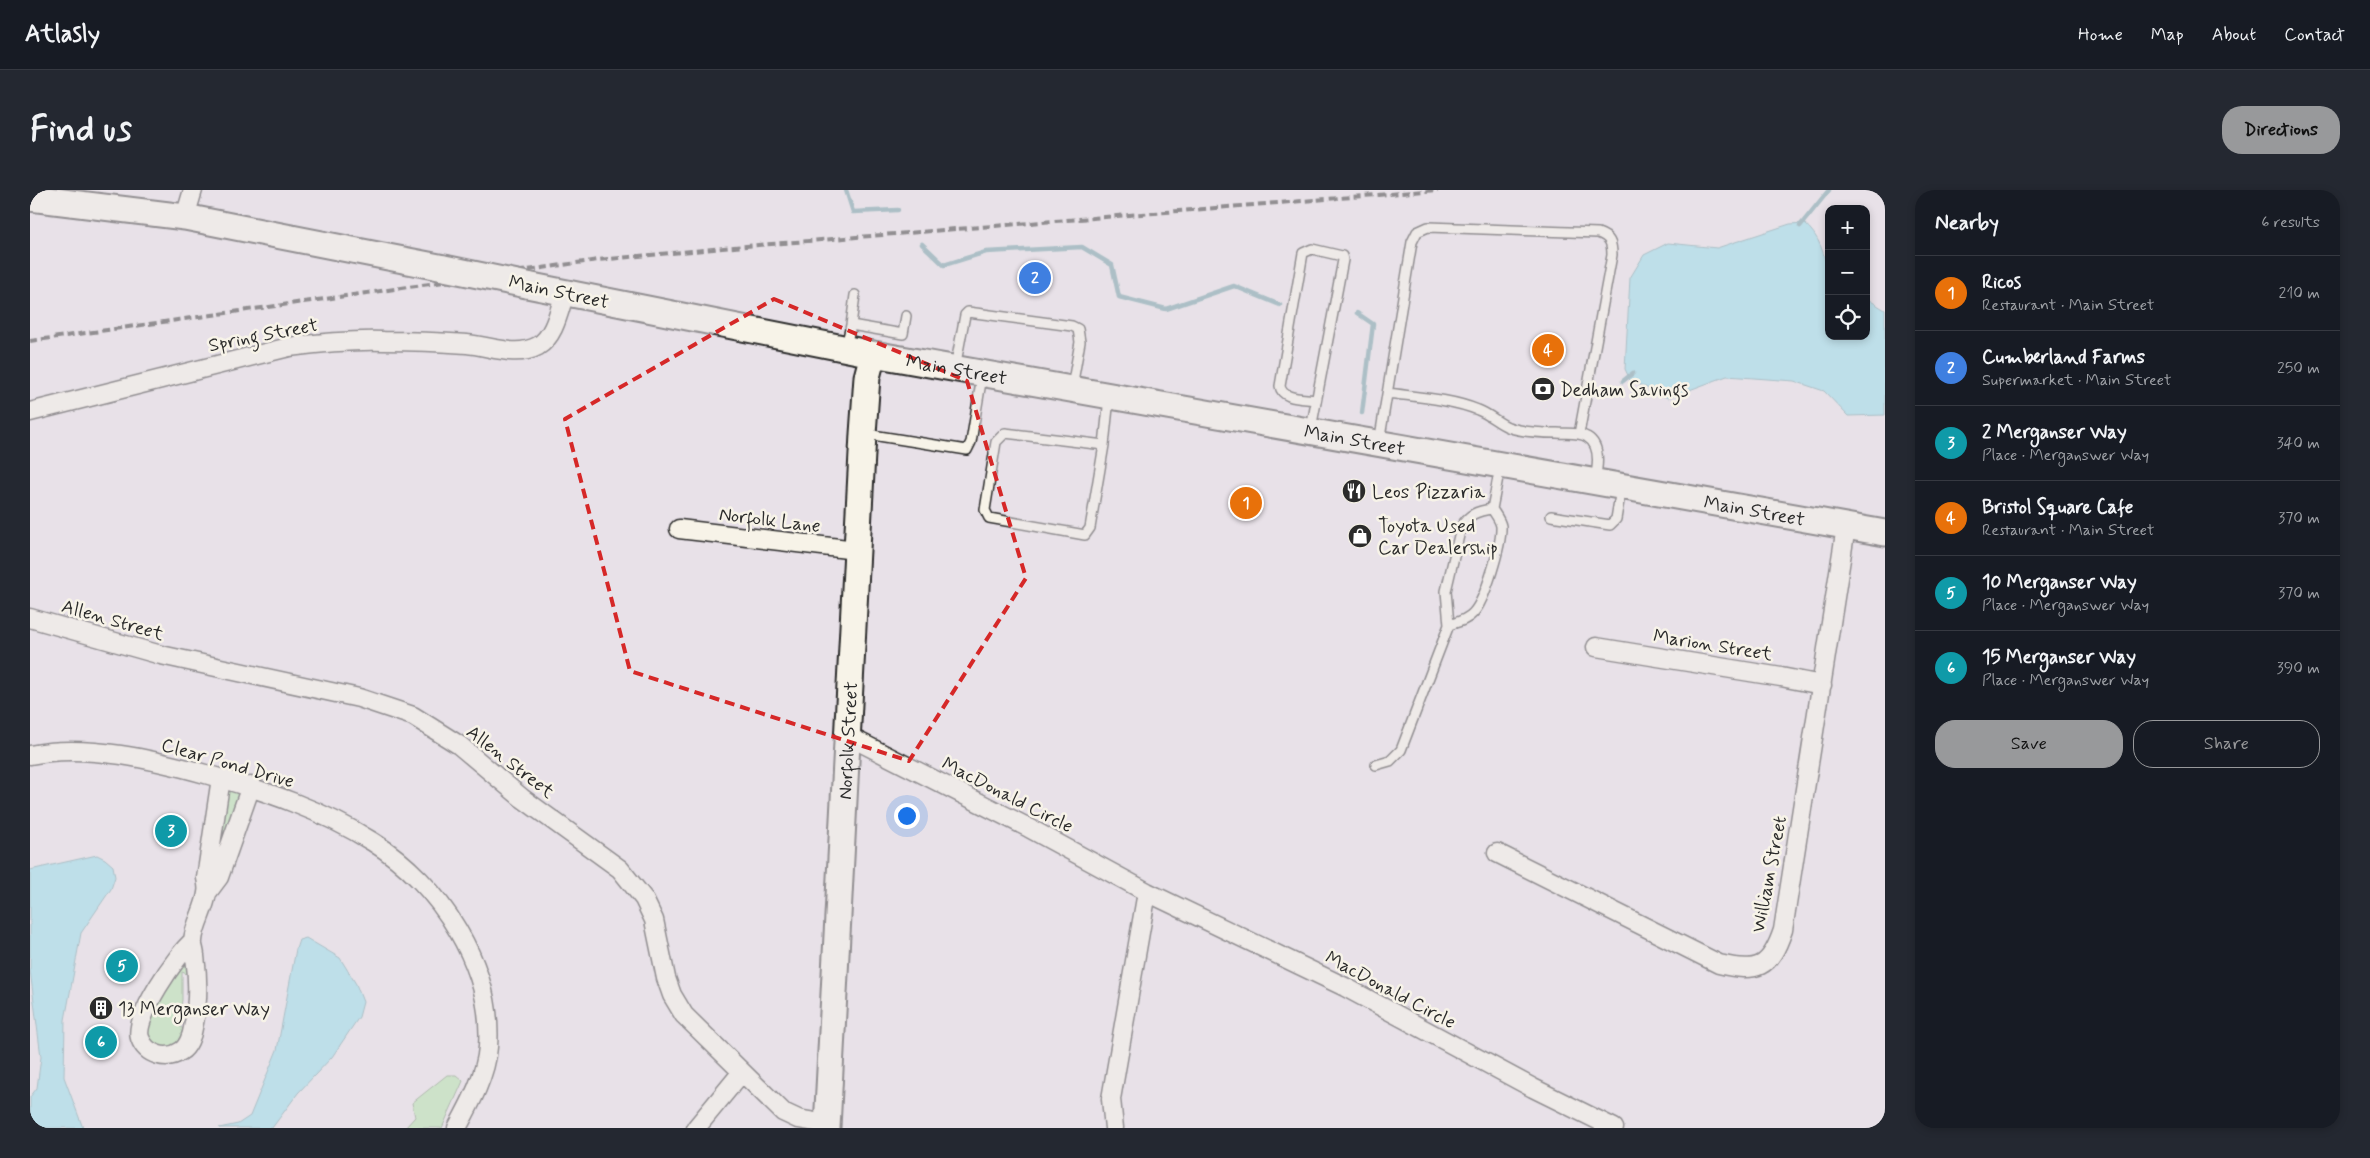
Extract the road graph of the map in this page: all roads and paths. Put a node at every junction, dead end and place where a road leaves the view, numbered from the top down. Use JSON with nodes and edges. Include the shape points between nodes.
{"nodes":[{"id":1,"x":193,"y":190,"type":"edge"},
{"id":2,"x":30,"y":198,"type":"edge"},
{"id":3,"x":185,"y":218,"type":"junction"},
{"id":4,"x":565,"y":293,"type":"junction"},
{"id":5,"x":856,"y":295,"type":"dead end"},
{"id":6,"x":906,"y":316,"type":"dead end"},
{"id":7,"x":851,"y":325,"type":"junction"},
{"id":8,"x":845,"y":349,"type":"junction"},
{"id":9,"x":873,"y":354,"type":"junction"},
{"id":10,"x":955,"y":368,"type":"junction"},
{"id":11,"x":982,"y":373,"type":"junction"},
{"id":12,"x":1072,"y":389,"type":"junction"},
{"id":13,"x":1388,"y":393,"type":"junction"},
{"id":14,"x":1110,"y":396,"type":"junction"},
{"id":15,"x":1315,"y":400,"type":"junction"},
{"id":16,"x":30,"y":412,"type":"edge"},
{"id":17,"x":1310,"y":432,"type":"junction"},
{"id":18,"x":863,"y":434,"type":"junction"},
{"id":19,"x":1579,"y":434,"type":"junction"},
{"id":20,"x":1378,"y":443,"type":"junction"},
{"id":21,"x":1104,"y":446,"type":"junction"},
{"id":22,"x":1501,"y":464,"type":"junction"},
{"id":23,"x":1595,"y":482,"type":"junction"},
{"id":24,"x":1621,"y":486,"type":"junction"},
{"id":25,"x":1492,"y":509,"type":"junction"},
{"id":26,"x":1551,"y":516,"type":"dead end"},
{"id":27,"x":1846,"y":527,"type":"junction"},
{"id":28,"x":679,"y":529,"type":"dead end"},
{"id":29,"x":1885,"y":533,"type":"edge"},
{"id":30,"x":856,"y":550,"type":"junction"},
{"id":31,"x":30,"y":618,"type":"edge"},
{"id":32,"x":1449,"y":625,"type":"junction"},
{"id":33,"x":1596,"y":647,"type":"dead end"},
{"id":34,"x":1822,"y":685,"type":"junction"},
{"id":35,"x":848,"y":736,"type":"junction"},
{"id":36,"x":30,"y":755,"type":"edge"},
{"id":37,"x":1376,"y":765,"type":"dead end"},
{"id":38,"x":221,"y":778,"type":"junction"},
{"id":39,"x":251,"y":786,"type":"junction"},
{"id":40,"x":1496,"y":853,"type":"dead end"},
{"id":41,"x":1147,"y":892,"type":"junction"},
{"id":42,"x":207,"y":893,"type":"junction"},
{"id":43,"x":193,"y":941,"type":"junction"},
{"id":44,"x":742,"y":1072,"type":"junction"},
{"id":45,"x":827,"y":1126,"type":"edge"},
{"id":46,"x":458,"y":1128,"type":"edge"},
{"id":47,"x":696,"y":1128,"type":"edge"},
{"id":48,"x":1114,"y":1128,"type":"edge"},
{"id":49,"x":1614,"y":1128,"type":"edge"}],
"edges":[{"from":1,"to":3,"type":"street"},
{"from":2,"to":3,"type":"main road","name":"Main Street"},
{"from":3,"to":4,"type":"main road","name":"Main Street","bridge":true},
{"from":4,"to":8,"type":"main road","name":"Main Street"},
{"from":4,"to":16,"type":"street","name":"Spring Street","via":[[548,337],[526,350],[511,352],[469,344],[384,341],[289,347]]},
{"from":5,"to":7,"type":"lane"},
{"from":6,"to":7,"type":"lane","via":[[903,334]]},
{"from":7,"to":8,"type":"lane"},
{"from":8,"to":9,"type":"main road","name":"Main Street"},
{"from":9,"to":10,"type":"main road","name":"Main Street"},
{"from":9,"to":18,"type":"main road","name":"Norfolk Street","via":[[867,377]]},
{"from":10,"to":11,"type":"main road","name":"Main Street"},
{"from":10,"to":12,"type":"lane","via":[[964,315],[968,312],[1072,326],[1078,329],[1080,342]]},
{"from":11,"to":12,"type":"main road","name":"Main Street"},
{"from":11,"to":18,"type":"lane","via":[[967,450]]},
{"from":12,"to":14,"type":"main road","name":"Main Street"},
{"from":13,"to":19,"type":"lane","via":[[1478,410],[1508,427]]},
{"from":13,"to":19,"type":"lane","via":[[1412,242],[1417,232],[1428,227],[1598,233],[1610,240],[1612,255]]},
{"from":13,"to":20,"type":"lane"},
{"from":14,"to":17,"type":"main road","name":"Main Street"},
{"from":14,"to":21,"type":"lane"},
{"from":15,"to":15,"type":"lane","via":[[1343,260],[1342,256],[1312,249],[1303,254],[1280,386],[1285,396]]},
{"from":15,"to":17,"type":"lane"},
{"from":17,"to":20,"type":"main road","name":"Main Street"},
{"from":18,"to":30,"type":"main road","name":"Norfolk Street"},
{"from":19,"to":23,"type":"lane","via":[[1594,443],[1598,465]]},
{"from":20,"to":22,"type":"main road","name":"Main Street"},
{"from":21,"to":21,"type":"lane","via":[[1005,433],[996,442],[985,510],[989,518],[1085,535],[1090,528]]},
{"from":22,"to":23,"type":"main road","name":"Main Street"},
{"from":22,"to":25,"type":"lane"},
{"from":23,"to":24,"type":"main road","name":"Main Street"},
{"from":24,"to":26,"type":"lane","via":[[1616,518],[1610,525]]},
{"from":24,"to":27,"type":"main road","name":"Main Street"},
{"from":25,"to":32,"type":"lane","via":[[1477,511],[1461,527],[1446,591]]},
{"from":25,"to":32,"type":"lane","via":[[1501,523],[1500,543],[1479,605],[1463,620]]},
{"from":27,"to":29,"type":"main road","name":"Main Street"},
{"from":27,"to":34,"type":"street","name":"William Street"},
{"from":28,"to":30,"type":"street","name":"Norfolk Lane"},
{"from":30,"to":35,"type":"main road","name":"Norfolk Street"},
{"from":31,"to":44,"type":"street","name":"Allen Street","via":[[161,655],[359,698],[412,716],[459,745],[522,798],[620,869],[644,899],[654,920],[666,978],[684,1015]]},
{"from":32,"to":37,"type":"lane","via":[[1401,750],[1390,761]]},
{"from":33,"to":34,"type":"street","name":"Marion Street"},
{"from":34,"to":40,"type":"street","name":"William Street","via":[[1783,930],[1772,954],[1756,968],[1719,964]]},
{"from":35,"to":41,"type":"street","name":"MacDonald Circle"},
{"from":35,"to":45,"type":"main road","name":"Norfolk Street"},
{"from":36,"to":38,"type":"street","name":"Clear Pond Drive","via":[[93,753],[177,766]]},
{"from":38,"to":39,"type":"street","name":"Clear Pond Drive"},
{"from":38,"to":42,"type":"street","via":[[206,878]]},
{"from":39,"to":42,"type":"street","via":[[219,878]]},
{"from":39,"to":46,"type":"street","name":"Clear Pond Drive","via":[[313,810],[375,843],[418,880],[454,924],[478,976],[488,1023],[488,1048],[482,1074]]},
{"from":41,"to":48,"type":"street","via":[[1111,1099]]},
{"from":41,"to":49,"type":"street","name":"MacDonald Circle","via":[[1345,987]]},
{"from":42,"to":43,"type":"street"},
{"from":43,"to":43,"type":"street","via":[[182,950],[164,976],[140,1021],[140,1038],[149,1051],[157,1055],[182,1051],[188,1043],[196,1000]]},
{"from":44,"to":45,"type":"street","name":"Allen Street","via":[[783,1112]]},
{"from":44,"to":47,"type":"street"}]}
